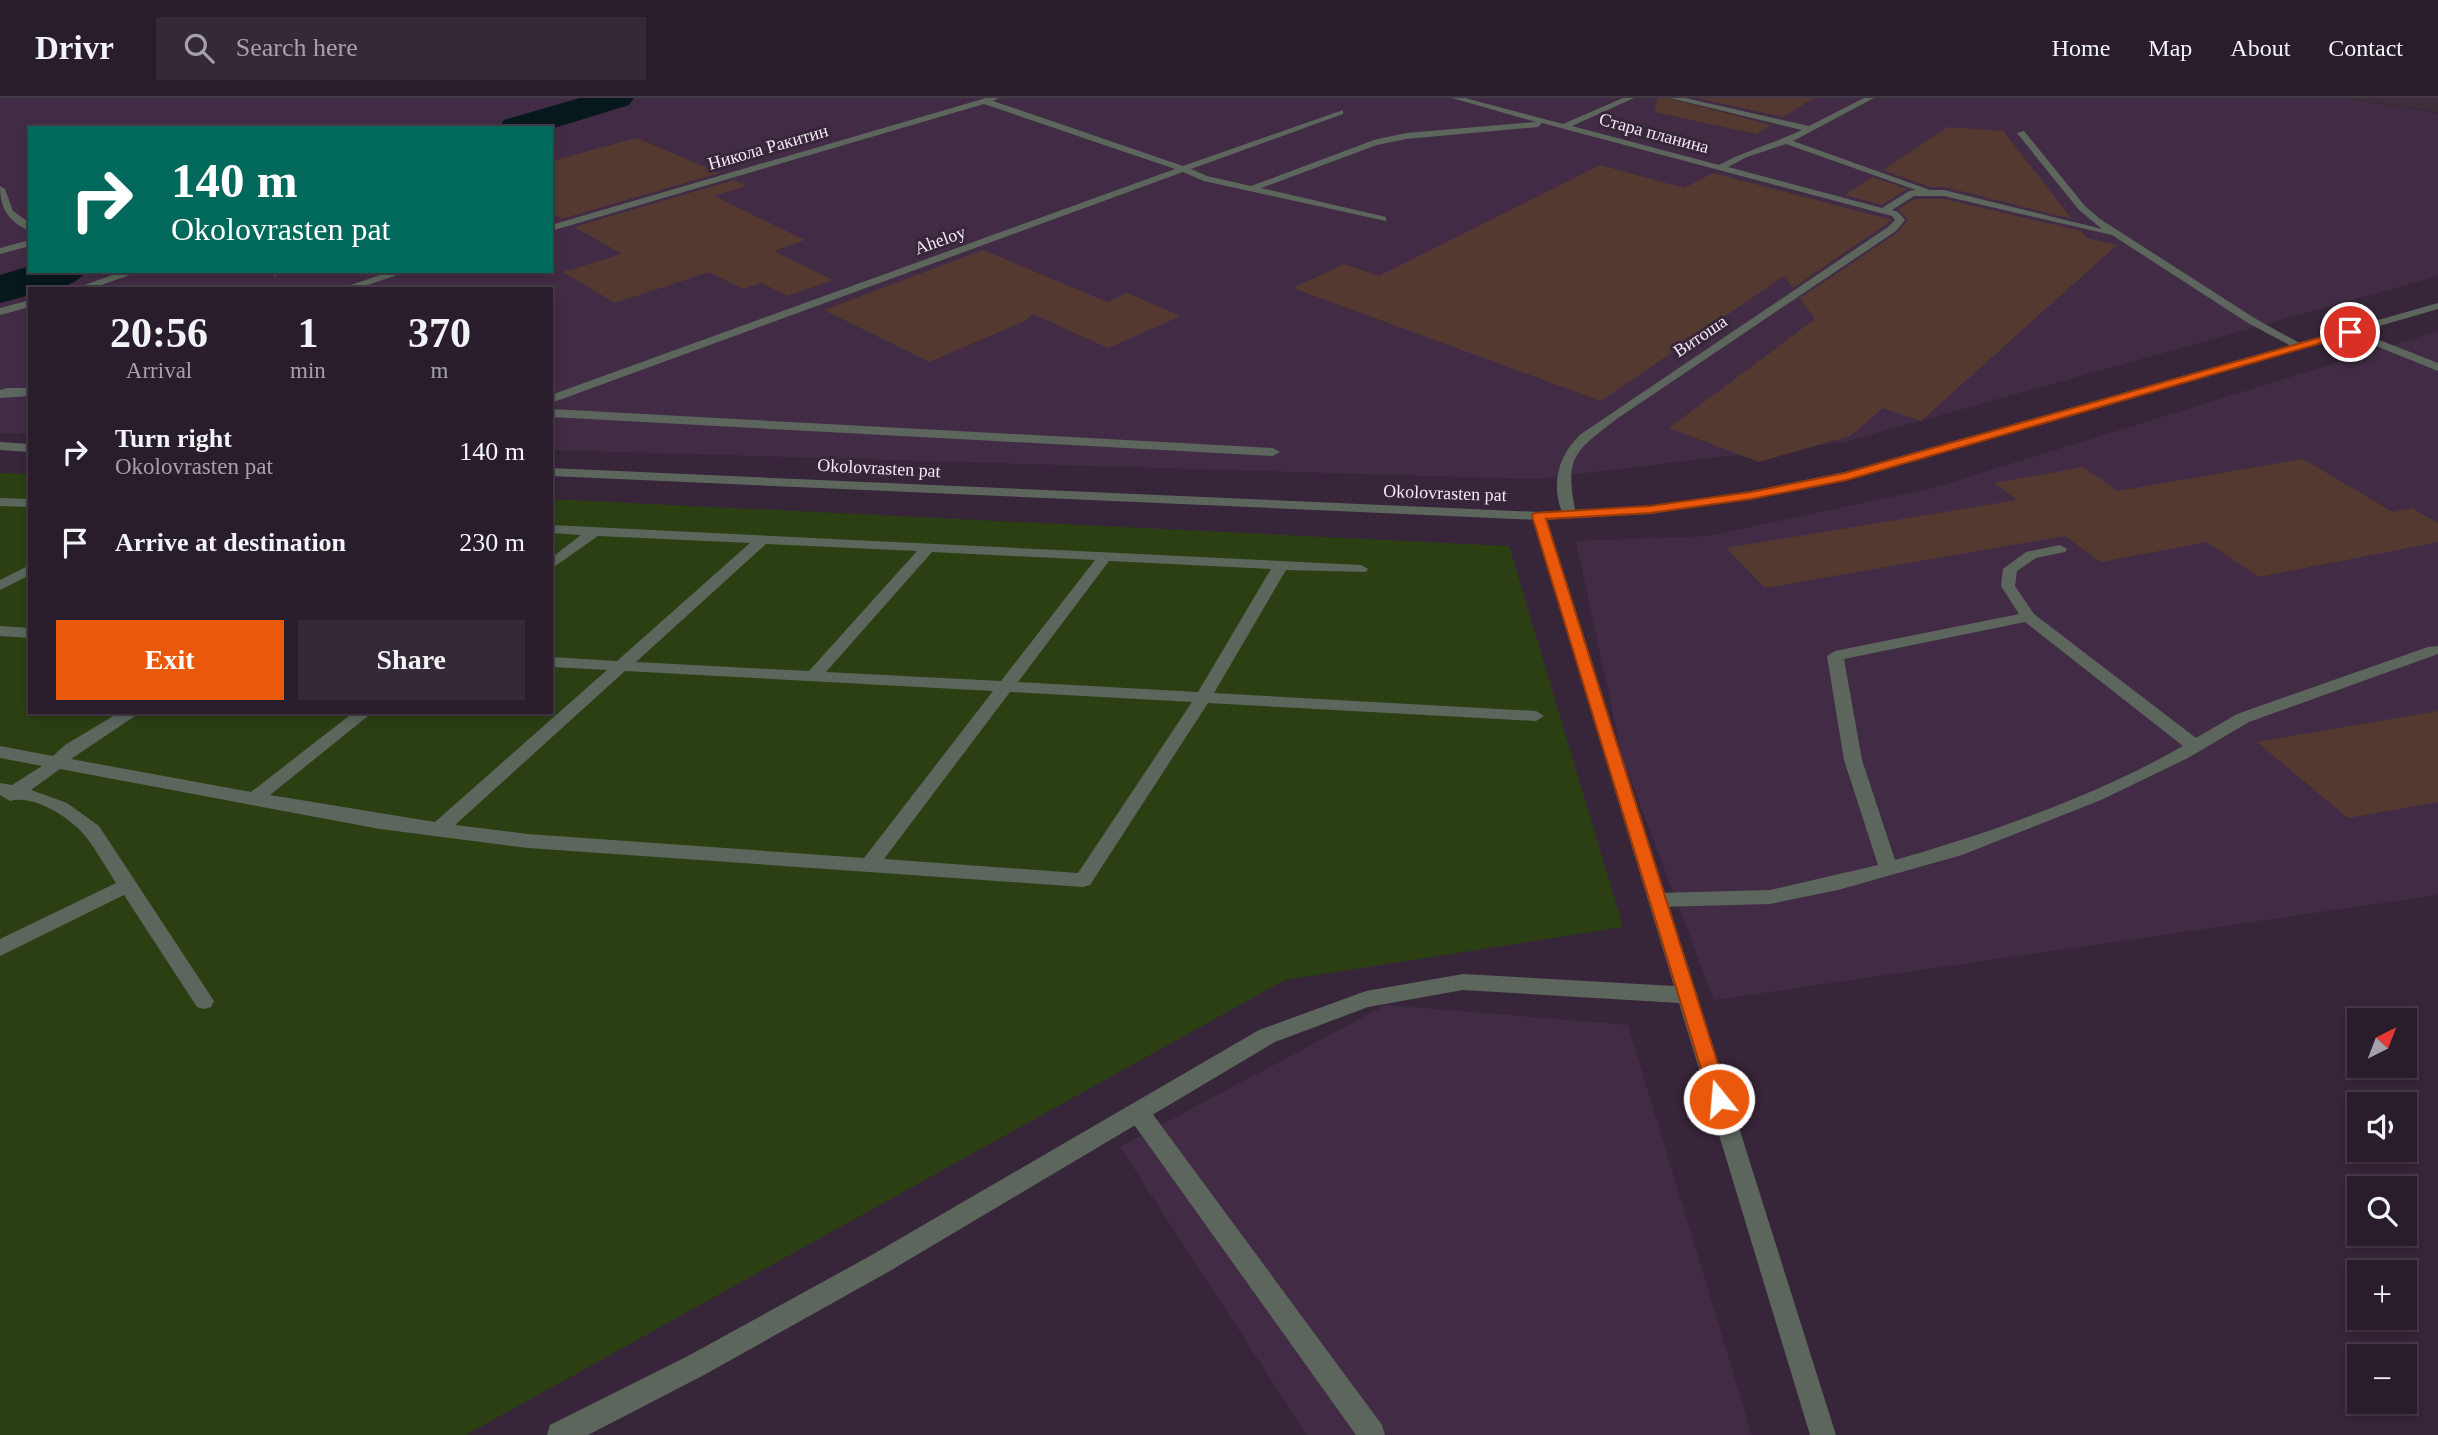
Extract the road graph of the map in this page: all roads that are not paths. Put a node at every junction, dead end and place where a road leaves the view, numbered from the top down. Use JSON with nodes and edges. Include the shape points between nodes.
{"nodes":[{"id":1,"x":995,"y":98,"type":"edge"},
{"id":2,"x":1455,"y":98,"type":"edge"},
{"id":3,"x":1630,"y":98,"type":"edge"},
{"id":4,"x":1674,"y":98,"type":"edge"},
{"id":5,"x":1870,"y":98,"type":"edge"},
{"id":6,"x":984,"y":101,"type":"junction"},
{"id":7,"x":1340,"y":111,"type":"dead end"},
{"id":8,"x":1552,"y":123,"type":"junction"},
{"id":9,"x":1564,"y":126,"type":"junction"},
{"id":10,"x":1810,"y":129,"type":"junction"},
{"id":11,"x":2021,"y":133,"type":"dead end"},
{"id":12,"x":1786,"y":141,"type":"junction"},
{"id":13,"x":1722,"y":167,"type":"junction"},
{"id":14,"x":1180,"y":169,"type":"junction"},
{"id":15,"x":1251,"y":189,"type":"junction"},
{"id":16,"x":0,"y":190,"type":"edge"},
{"id":17,"x":1927,"y":191,"type":"junction"},
{"id":18,"x":1889,"y":213,"type":"junction"},
{"id":19,"x":1384,"y":219,"type":"dead end"},
{"id":20,"x":28,"y":226,"type":"edge"},
{"id":21,"x":553,"y":227,"type":"edge"},
{"id":22,"x":2117,"y":235,"type":"junction"},
{"id":23,"x":28,"y":244,"type":"edge"},
{"id":24,"x":0,"y":251,"type":"edge"},
{"id":25,"x":130,"y":273,"type":"edge"},
{"id":26,"x":397,"y":273,"type":"edge"},
{"id":27,"x":84,"y":287,"type":"edge"},
{"id":28,"x":351,"y":287,"type":"edge"},
{"id":29,"x":28,"y":304,"type":"edge"},
{"id":30,"x":2438,"y":306,"type":"edge"},
{"id":31,"x":0,"y":312,"type":"edge"},
{"id":32,"x":2350,"y":332,"type":"junction"},
{"id":33,"x":2300,"y":346,"type":"junction"},
{"id":34,"x":2438,"y":367,"type":"edge"},
{"id":35,"x":28,"y":392,"type":"edge"},
{"id":36,"x":0,"y":394,"type":"edge"},
{"id":37,"x":553,"y":398,"type":"edge"},
{"id":38,"x":553,"y":413,"type":"edge"},
{"id":39,"x":0,"y":446,"type":"edge"},
{"id":40,"x":28,"y":448,"type":"edge"},
{"id":41,"x":1273,"y":452,"type":"dead end"},
{"id":42,"x":553,"y":472,"type":"edge"},
{"id":43,"x":0,"y":502,"type":"edge"},
{"id":44,"x":28,"y":503,"type":"edge"},
{"id":45,"x":1569,"y":514,"type":"junction"},
{"id":46,"x":1539,"y":516,"type":"junction"},
{"id":47,"x":553,"y":528,"type":"edge"},
{"id":48,"x":595,"y":531,"type":"junction"},
{"id":49,"x":763,"y":539,"type":"junction"},
{"id":50,"x":928,"y":548,"type":"junction"},
{"id":51,"x":2060,"y":549,"type":"dead end"},
{"id":52,"x":1105,"y":556,"type":"junction"},
{"id":53,"x":553,"y":563,"type":"edge"},
{"id":54,"x":1282,"y":565,"type":"junction"},
{"id":55,"x":1361,"y":569,"type":"dead end"},
{"id":56,"x":28,"y":570,"type":"edge"},
{"id":57,"x":0,"y":586,"type":"edge"},
{"id":58,"x":2028,"y":617,"type":"junction"},
{"id":59,"x":0,"y":631,"type":"edge"},
{"id":60,"x":28,"y":633,"type":"edge"},
{"id":61,"x":2434,"y":650,"type":"dead end"},
{"id":62,"x":553,"y":662,"type":"edge"},
{"id":63,"x":621,"y":666,"type":"junction"},
{"id":64,"x":814,"y":676,"type":"junction"},
{"id":65,"x":1005,"y":687,"type":"junction"},
{"id":66,"x":1203,"y":698,"type":"junction"},
{"id":67,"x":130,"y":714,"type":"edge"},
{"id":68,"x":362,"y":714,"type":"edge"},
{"id":69,"x":1536,"y":716,"type":"dead end"},
{"id":70,"x":2195,"y":746,"type":"junction"},
{"id":71,"x":0,"y":752,"type":"edge"},
{"id":72,"x":56,"y":763,"type":"junction"},
{"id":73,"x":5,"y":793,"type":"edge"},
{"id":74,"x":254,"y":799,"type":"junction"},
{"id":75,"x":438,"y":830,"type":"junction"},
{"id":76,"x":870,"y":864,"type":"junction"},
{"id":77,"x":1889,"y":869,"type":"junction"},
{"id":78,"x":128,"y":885,"type":"junction"},
{"id":79,"x":1658,"y":900,"type":"junction"},
{"id":80,"x":0,"y":948,"type":"edge"},
{"id":81,"x":1687,"y":995,"type":"junction"},
{"id":82,"x":204,"y":1001,"type":"dead end"},
{"id":83,"x":1138,"y":1112,"type":"junction"},
{"id":84,"x":560,"y":1435,"type":"edge"},
{"id":85,"x":1372,"y":1435,"type":"edge"},
{"id":86,"x":1823,"y":1435,"type":"edge"}],
"edges":[{"from":1,"to":6,"type":"street","name":"Никола Ракитин"},
{"from":2,"to":8,"type":"street","name":"Стара планина"},
{"from":3,"to":9,"type":"street"},
{"from":4,"to":10,"type":"street"},
{"from":5,"to":10,"type":"street","name":"Стара планина"},
{"from":6,"to":14,"type":"street"},
{"from":6,"to":21,"type":"street","name":"Никола Ракитин"},
{"from":7,"to":14,"type":"street","name":"Aheloy"},
{"from":8,"to":9,"type":"street","name":"Стара планина"},
{"from":8,"to":15,"type":"street","via":[[1374,143]]},
{"from":9,"to":13,"type":"street","name":"Стара планина"},
{"from":10,"to":12,"type":"street","name":"Стара планина"},
{"from":11,"to":22,"type":"street","via":[[2082,208]]},
{"from":12,"to":13,"type":"street","name":"Стара планина"},
{"from":12,"to":17,"type":"street"},
{"from":13,"to":18,"type":"street","name":"Стара планина"},
{"from":14,"to":15,"type":"street"},
{"from":14,"to":37,"type":"street","name":"Aheloy"},
{"from":15,"to":19,"type":"street"},
{"from":16,"to":20,"type":"street","via":[[9,212]]},
{"from":17,"to":18,"type":"street","via":[[1912,193]]},
{"from":17,"to":22,"type":"street"},
{"from":18,"to":45,"type":"street","name":"Витоша","via":[[1900,220],[1892,229],[1576,444],[1563,462]]},
{"from":22,"to":33,"type":"street","via":[[2252,321]]},
{"from":23,"to":24,"type":"street"},
{"from":25,"to":27,"type":"street"},
{"from":26,"to":28,"type":"street"},
{"from":29,"to":31,"type":"street"},
{"from":30,"to":32,"type":"street","name":"Okolovrasten pat"},
{"from":32,"to":33,"type":"street","name":"Okolovrasten pat"},
{"from":32,"to":34,"type":"street"},
{"from":33,"to":45,"type":"street","name":"Okolovrasten pat","via":[[1847,476],[1650,510]]},
{"from":35,"to":36,"type":"street"},
{"from":38,"to":41,"type":"street"},
{"from":39,"to":40,"type":"street"},
{"from":42,"to":46,"type":"street","name":"Okolovrasten pat"},
{"from":43,"to":44,"type":"street"},
{"from":45,"to":46,"type":"street","name":"Okolovrasten pat"},
{"from":46,"to":79,"type":"street"},
{"from":47,"to":48,"type":"street"},
{"from":48,"to":49,"type":"street"},
{"from":48,"to":53,"type":"street"},
{"from":49,"to":50,"type":"street"},
{"from":49,"to":63,"type":"street"},
{"from":50,"to":52,"type":"street"},
{"from":50,"to":64,"type":"street"},
{"from":51,"to":58,"type":"street","via":[[2031,555],[2010,569],[2008,586]]},
{"from":52,"to":54,"type":"street"},
{"from":52,"to":65,"type":"street"},
{"from":54,"to":55,"type":"street"},
{"from":54,"to":66,"type":"street"},
{"from":56,"to":57,"type":"street"},
{"from":58,"to":70,"type":"street"},
{"from":58,"to":77,"type":"street","via":[[1835,656],[1853,760]]},
{"from":59,"to":60,"type":"street"},
{"from":61,"to":70,"type":"street","via":[[2243,718]]},
{"from":62,"to":63,"type":"street"},
{"from":63,"to":64,"type":"street"},
{"from":63,"to":75,"type":"street"},
{"from":64,"to":65,"type":"street"},
{"from":65,"to":66,"type":"street"},
{"from":65,"to":76,"type":"street"},
{"from":66,"to":69,"type":"street"},
{"from":66,"to":76,"type":"street","via":[[1083,880]]},
{"from":67,"to":72,"type":"street"},
{"from":68,"to":74,"type":"street"},
{"from":70,"to":77,"type":"street","via":[[2095,796],[1955,850]]},
{"from":71,"to":72,"type":"street"},
{"from":72,"to":73,"type":"street"},
{"from":72,"to":74,"type":"street"},
{"from":73,"to":78,"type":"street","via":[[39,797],[73,813],[92,831]]},
{"from":74,"to":75,"type":"street"},
{"from":75,"to":76,"type":"street","via":[[528,841]]},
{"from":77,"to":79,"type":"street","via":[[1770,897]]},
{"from":78,"to":80,"type":"street"},
{"from":78,"to":82,"type":"street"},
{"from":79,"to":81,"type":"street"},
{"from":81,"to":83,"type":"street","via":[[1463,982],[1366,999],[1267,1036]]},
{"from":81,"to":86,"type":"street"},
{"from":83,"to":84,"type":"street","via":[[878,1264]]},
{"from":83,"to":85,"type":"street"}]}
